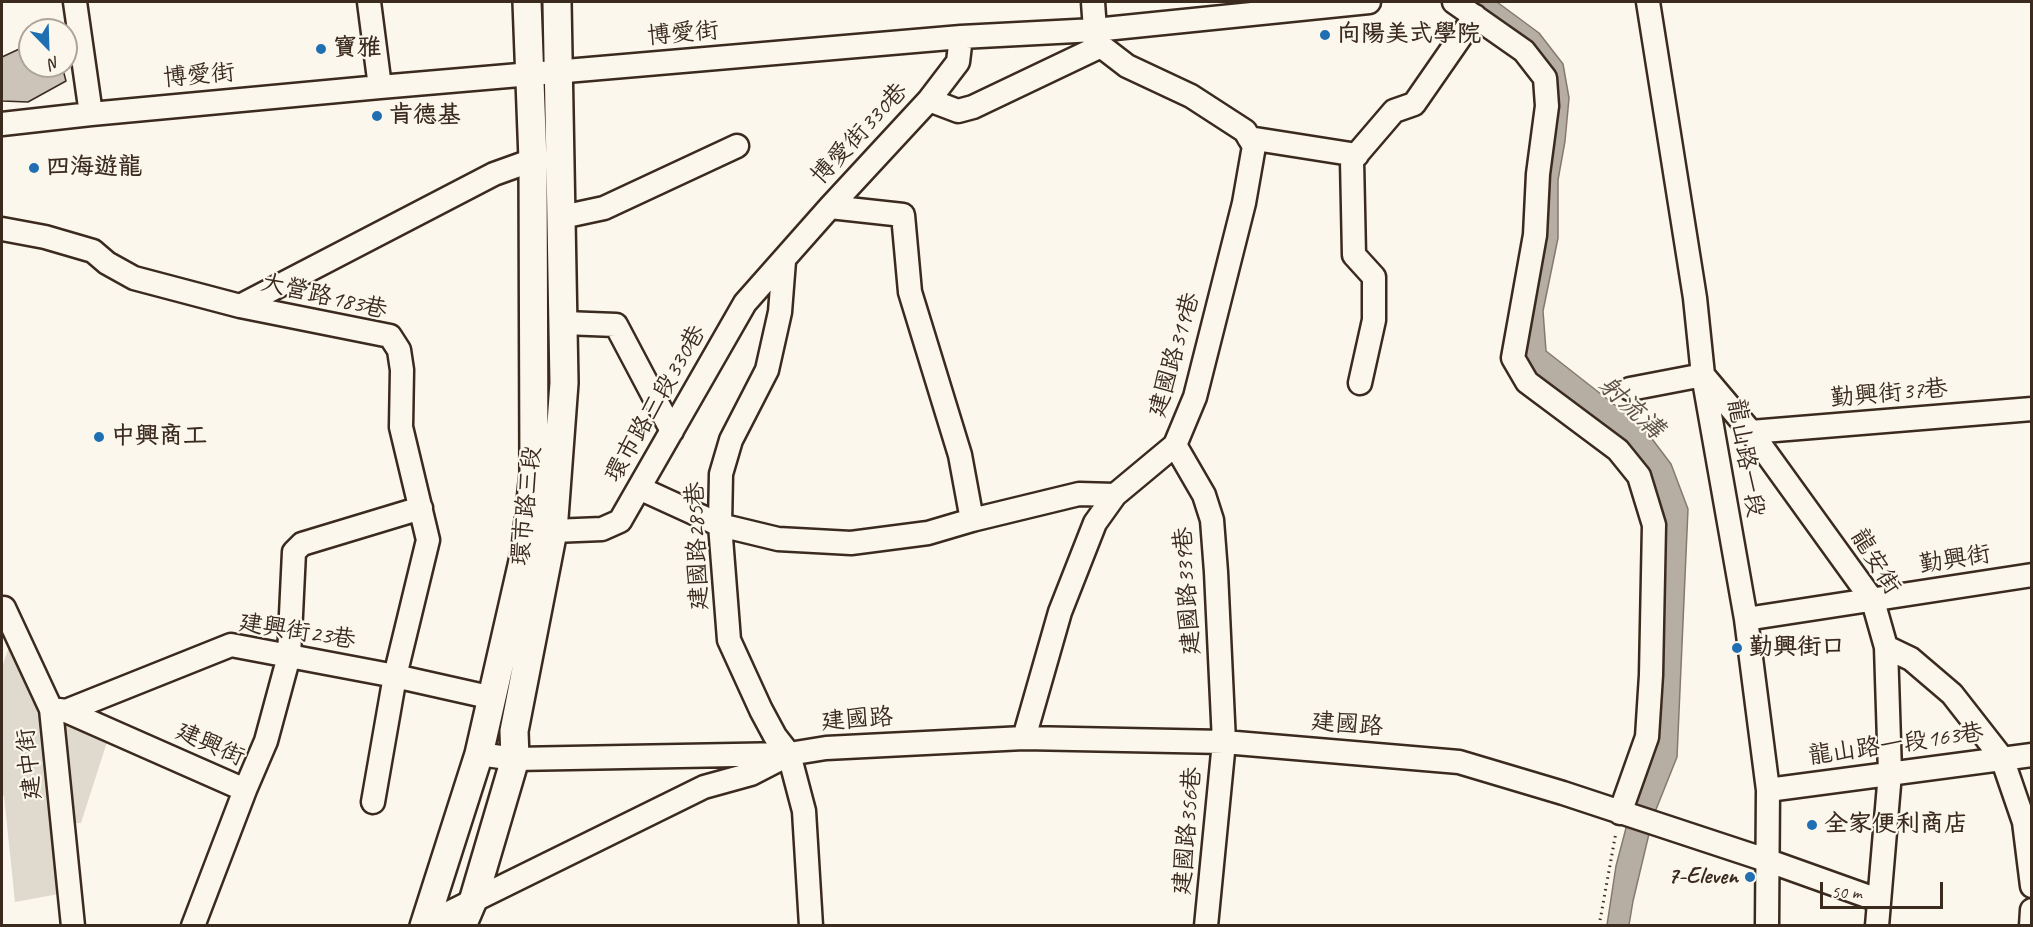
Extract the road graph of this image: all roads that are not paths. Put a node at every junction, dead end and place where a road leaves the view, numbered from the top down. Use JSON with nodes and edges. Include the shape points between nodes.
{"nodes":[{"id":1,"x":75,"y":2,"type":"edge"},
{"id":2,"x":369,"y":2,"type":"edge"},
{"id":3,"x":526,"y":2,"type":"edge"},
{"id":4,"x":557,"y":2,"type":"edge"},
{"id":5,"x":1093,"y":2,"type":"edge"},
{"id":6,"x":1357,"y":2,"type":"edge"},
{"id":7,"x":1454,"y":2,"type":"edge"},
{"id":8,"x":1648,"y":2,"type":"edge"},
{"id":9,"x":1475,"y":16,"type":"junction"},
{"id":10,"x":961,"y":37,"type":"junction"},
{"id":11,"x":1098,"y":38,"type":"junction"},
{"id":12,"x":559,"y":72,"type":"junction"},
{"id":13,"x":530,"y":74,"type":"junction"},
{"id":14,"x":380,"y":87,"type":"junction"},
{"id":15,"x":929,"y":100,"type":"junction"},
{"id":16,"x":91,"y":114,"type":"junction"},
{"id":17,"x":2,"y":124,"type":"edge"},
{"id":18,"x":1249,"y":138,"type":"junction"},
{"id":19,"x":737,"y":146,"type":"dead end"},
{"id":20,"x":1357,"y":155,"type":"junction"},
{"id":21,"x":533,"y":160,"type":"junction"},
{"id":22,"x":830,"y":207,"type":"junction"},
{"id":23,"x":562,"y":217,"type":"junction"},
{"id":24,"x":2,"y":229,"type":"edge"},
{"id":25,"x":784,"y":261,"type":"junction"},
{"id":26,"x":240,"y":306,"type":"junction"},
{"id":27,"x":564,"y":323,"type":"junction"},
{"id":28,"x":1703,"y":375,"type":"junction"},
{"id":29,"x":1360,"y":383,"type":"dead end"},
{"id":30,"x":1630,"y":389,"type":"dead end"},
{"id":31,"x":2031,"y":409,"type":"edge"},
{"id":32,"x":672,"y":431,"type":"junction"},
{"id":33,"x":1752,"y":432,"type":"junction"},
{"id":34,"x":1175,"y":445,"type":"junction"},
{"id":35,"x":639,"y":488,"type":"junction"},
{"id":36,"x":1115,"y":495,"type":"junction"},
{"id":37,"x":421,"y":508,"type":"junction"},
{"id":38,"x":972,"y":520,"type":"junction"},
{"id":39,"x":720,"y":525,"type":"junction"},
{"id":40,"x":553,"y":531,"type":"junction"},
{"id":41,"x":2031,"y":575,"type":"edge"},
{"id":42,"x":1873,"y":601,"type":"junction"},
{"id":43,"x":2,"y":608,"type":"edge"},
{"id":44,"x":1746,"y":619,"type":"junction"},
{"id":45,"x":1887,"y":647,"type":"junction"},
{"id":46,"x":289,"y":656,"type":"junction"},
{"id":47,"x":395,"y":676,"type":"junction"},
{"id":48,"x":493,"y":698,"type":"junction"},
{"id":49,"x":59,"y":710,"type":"junction"},
{"id":50,"x":1024,"y":738,"type":"junction"},
{"id":51,"x":1224,"y":742,"type":"junction"},
{"id":52,"x":479,"y":754,"type":"junction"},
{"id":53,"x":789,"y":754,"type":"junction"},
{"id":54,"x":2031,"y":755,"type":"edge"},
{"id":55,"x":2002,"y":758,"type":"junction"},
{"id":56,"x":515,"y":759,"type":"junction"},
{"id":57,"x":1890,"y":773,"type":"junction"},
{"id":58,"x":245,"y":790,"type":"junction"},
{"id":59,"x":1767,"y":790,"type":"junction"},
{"id":60,"x":373,"y":802,"type":"dead end"},
{"id":61,"x":1622,"y":813,"type":"junction"},
{"id":62,"x":1766,"y":860,"type":"junction"},
{"id":63,"x":2031,"y":886,"type":"edge"},
{"id":64,"x":474,"y":898,"type":"junction"},
{"id":65,"x":1878,"y":900,"type":"junction"},
{"id":66,"x":2031,"y":909,"type":"edge"},
{"id":67,"x":424,"y":925,"type":"edge"},
{"id":68,"x":73,"y":926,"type":"edge"},
{"id":69,"x":194,"y":926,"type":"edge"},
{"id":70,"x":462,"y":926,"type":"edge"},
{"id":71,"x":811,"y":926,"type":"edge"},
{"id":72,"x":1206,"y":926,"type":"edge"},
{"id":73,"x":1767,"y":926,"type":"edge"},
{"id":74,"x":1877,"y":926,"type":"edge"},
{"id":75,"x":2031,"y":926,"type":"edge"}],
"edges":[{"from":1,"to":16,"type":"street"},
{"from":2,"to":14,"type":"street"},
{"from":3,"to":13,"type":"main road","name":"環市路三段"},
{"from":4,"to":12,"type":"main road","name":"環市路三段"},
{"from":5,"to":11,"type":"street"},
{"from":6,"to":11,"type":"street","name":"博愛街"},
{"from":7,"to":9,"type":"street"},
{"from":8,"to":28,"type":"street","name":"龍山路一段","via":[[1695,298]]},
{"from":9,"to":20,"type":"street","via":[[1414,104],[1395,111]]},
{"from":9,"to":61,"type":"street","via":[[1524,51],[1545,78],[1535,235],[1513,358],[1527,382],[1618,450],[1639,476],[1654,525],[1647,737]]},
{"from":10,"to":11,"type":"street","name":"博愛街"},
{"from":10,"to":12,"type":"street","name":"博愛街"},
{"from":10,"to":15,"type":"street","name":"博愛街330巷","via":[[958,62]]},
{"from":11,"to":15,"type":"street","via":[[973,108],[958,111]]},
{"from":11,"to":18,"type":"street","via":[[1126,66],[1191,96],[1245,131]]},
{"from":12,"to":13,"type":"street","name":"博愛街"},
{"from":12,"to":23,"type":"main road","name":"環市路三段"},
{"from":13,"to":14,"type":"street","name":"博愛街"},
{"from":13,"to":21,"type":"main road","name":"環市路三段"},
{"from":14,"to":16,"type":"street","name":"博愛街"},
{"from":15,"to":22,"type":"street","name":"博愛街330巷"},
{"from":16,"to":17,"type":"street","name":"博愛街"},
{"from":18,"to":20,"type":"street"},
{"from":18,"to":34,"type":"street","name":"建國路319巷","via":[[1254,146],[1244,203],[1195,397]]},
{"from":19,"to":23,"type":"street","via":[[604,208]]},
{"from":20,"to":29,"type":"street","via":[[1352,160],[1354,255],[1374,277],[1374,320]]},
{"from":21,"to":26,"type":"street","via":[[494,174]]},
{"from":21,"to":48,"type":"main road","name":"環市路三段","via":[[534,473],[526,548]]},
{"from":22,"to":25,"type":"street","name":"博愛街330巷"},
{"from":22,"to":38,"type":"street","via":[[903,214],[910,292],[960,455]]},
{"from":23,"to":27,"type":"main road","name":"環市路三段"},
{"from":24,"to":26,"type":"street","name":"大營路183巷","via":[[93,251],[134,278]]},
{"from":25,"to":32,"type":"street","name":"環市路三段330巷","via":[[746,303]]},
{"from":25,"to":39,"type":"street","name":"建國路285巷","via":[[780,312],[767,370],[731,440],[722,474]]},
{"from":26,"to":37,"type":"street","name":"大營路183巷","via":[[390,336],[399,350],[401,427]]},
{"from":27,"to":32,"type":"street","via":[[616,325]]},
{"from":27,"to":40,"type":"main road","name":"環市路三段","via":[[564,383]]},
{"from":28,"to":30,"type":"street"},
{"from":28,"to":33,"type":"street","name":"龍安街"},
{"from":28,"to":44,"type":"street","name":"龍山路一段"},
{"from":31,"to":33,"type":"street","name":"勤興街37巷"},
{"from":32,"to":35,"type":"street","name":"環市路三段330巷"},
{"from":33,"to":42,"type":"street","name":"龍安街"},
{"from":34,"to":36,"type":"street","name":"建國路319巷"},
{"from":34,"to":51,"type":"street","name":"建國路339巷","via":[[1204,495],[1212,520]]},
{"from":35,"to":39,"type":"street"},
{"from":35,"to":40,"type":"street","name":"環市路三段330巷","via":[[620,521],[602,529]]},
{"from":36,"to":38,"type":"street","via":[[1079,494]]},
{"from":36,"to":50,"type":"street","name":"建國路319巷","via":[[1095,523],[1060,612]]},
{"from":37,"to":46,"type":"street","via":[[302,544],[294,552]]},
{"from":37,"to":47,"type":"street","name":"大營路183巷","via":[[428,540]]},
{"from":38,"to":39,"type":"street","via":[[928,533],[850,543],[778,539]]},
{"from":39,"to":53,"type":"street","name":"建國路285巷","via":[[729,640],[765,719]]},
{"from":40,"to":56,"type":"main road","name":"環市路三段","via":[[514,731]]},
{"from":41,"to":42,"type":"street","name":"勤興街"},
{"from":42,"to":44,"type":"street","name":"勤興街"},
{"from":42,"to":45,"type":"street","name":"龍安街"},
{"from":43,"to":49,"type":"street","name":"建中街"},
{"from":44,"to":59,"type":"street","name":"龍山路一段"},
{"from":45,"to":55,"type":"street","via":[[1911,658],[1952,694]]},
{"from":45,"to":57,"type":"street","name":"龍安街"},
{"from":46,"to":47,"type":"street","name":"建興街23巷"},
{"from":46,"to":49,"type":"street","name":"建興街23巷","via":[[231,645]]},
{"from":46,"to":58,"type":"street","via":[[266,741]]},
{"from":47,"to":48,"type":"street","name":"建興街23巷"},
{"from":47,"to":60,"type":"street","name":"大營路183巷"},
{"from":48,"to":52,"type":"main road","name":"環市路三段"},
{"from":49,"to":58,"type":"street","name":"建興街"},
{"from":49,"to":68,"type":"street","name":"建中街"},
{"from":50,"to":51,"type":"street","name":"建國路"},
{"from":50,"to":53,"type":"street","name":"建國路","via":[[826,748]]},
{"from":51,"to":61,"type":"street","name":"建國路","via":[[1459,762]]},
{"from":51,"to":72,"type":"street","name":"建國路356巷"},
{"from":52,"to":56,"type":"street","name":"建國路"},
{"from":52,"to":67,"type":"main road","name":"環市路三段"},
{"from":53,"to":56,"type":"street","name":"建國路"},
{"from":53,"to":64,"type":"street","name":"建國路","via":[[751,774],[704,787]]},
{"from":53,"to":71,"type":"street","via":[[804,811]]},
{"from":54,"to":55,"type":"street","name":"龍山路一段163巷"},
{"from":55,"to":57,"type":"street","name":"龍山路一段163巷"},
{"from":55,"to":63,"type":"street","via":[[2024,822]]},
{"from":56,"to":64,"type":"main road","name":"環市路三段"},
{"from":57,"to":59,"type":"street","name":"龍山路一段163巷"},
{"from":57,"to":65,"type":"street","name":"龍安街"},
{"from":58,"to":69,"type":"street","name":"建興街"},
{"from":59,"to":62,"type":"street","name":"龍山路一段"},
{"from":61,"to":62,"type":"street","name":"建國路"},
{"from":62,"to":65,"type":"street","name":"建國路"},
{"from":62,"to":73,"type":"street","name":"龍山路一段"},
{"from":64,"to":67,"type":"street","name":"建國路"},
{"from":64,"to":70,"type":"main road","name":"環市路三段"},
{"from":65,"to":74,"type":"street","name":"龍安街"},
{"from":66,"to":75,"type":"street"}]}
